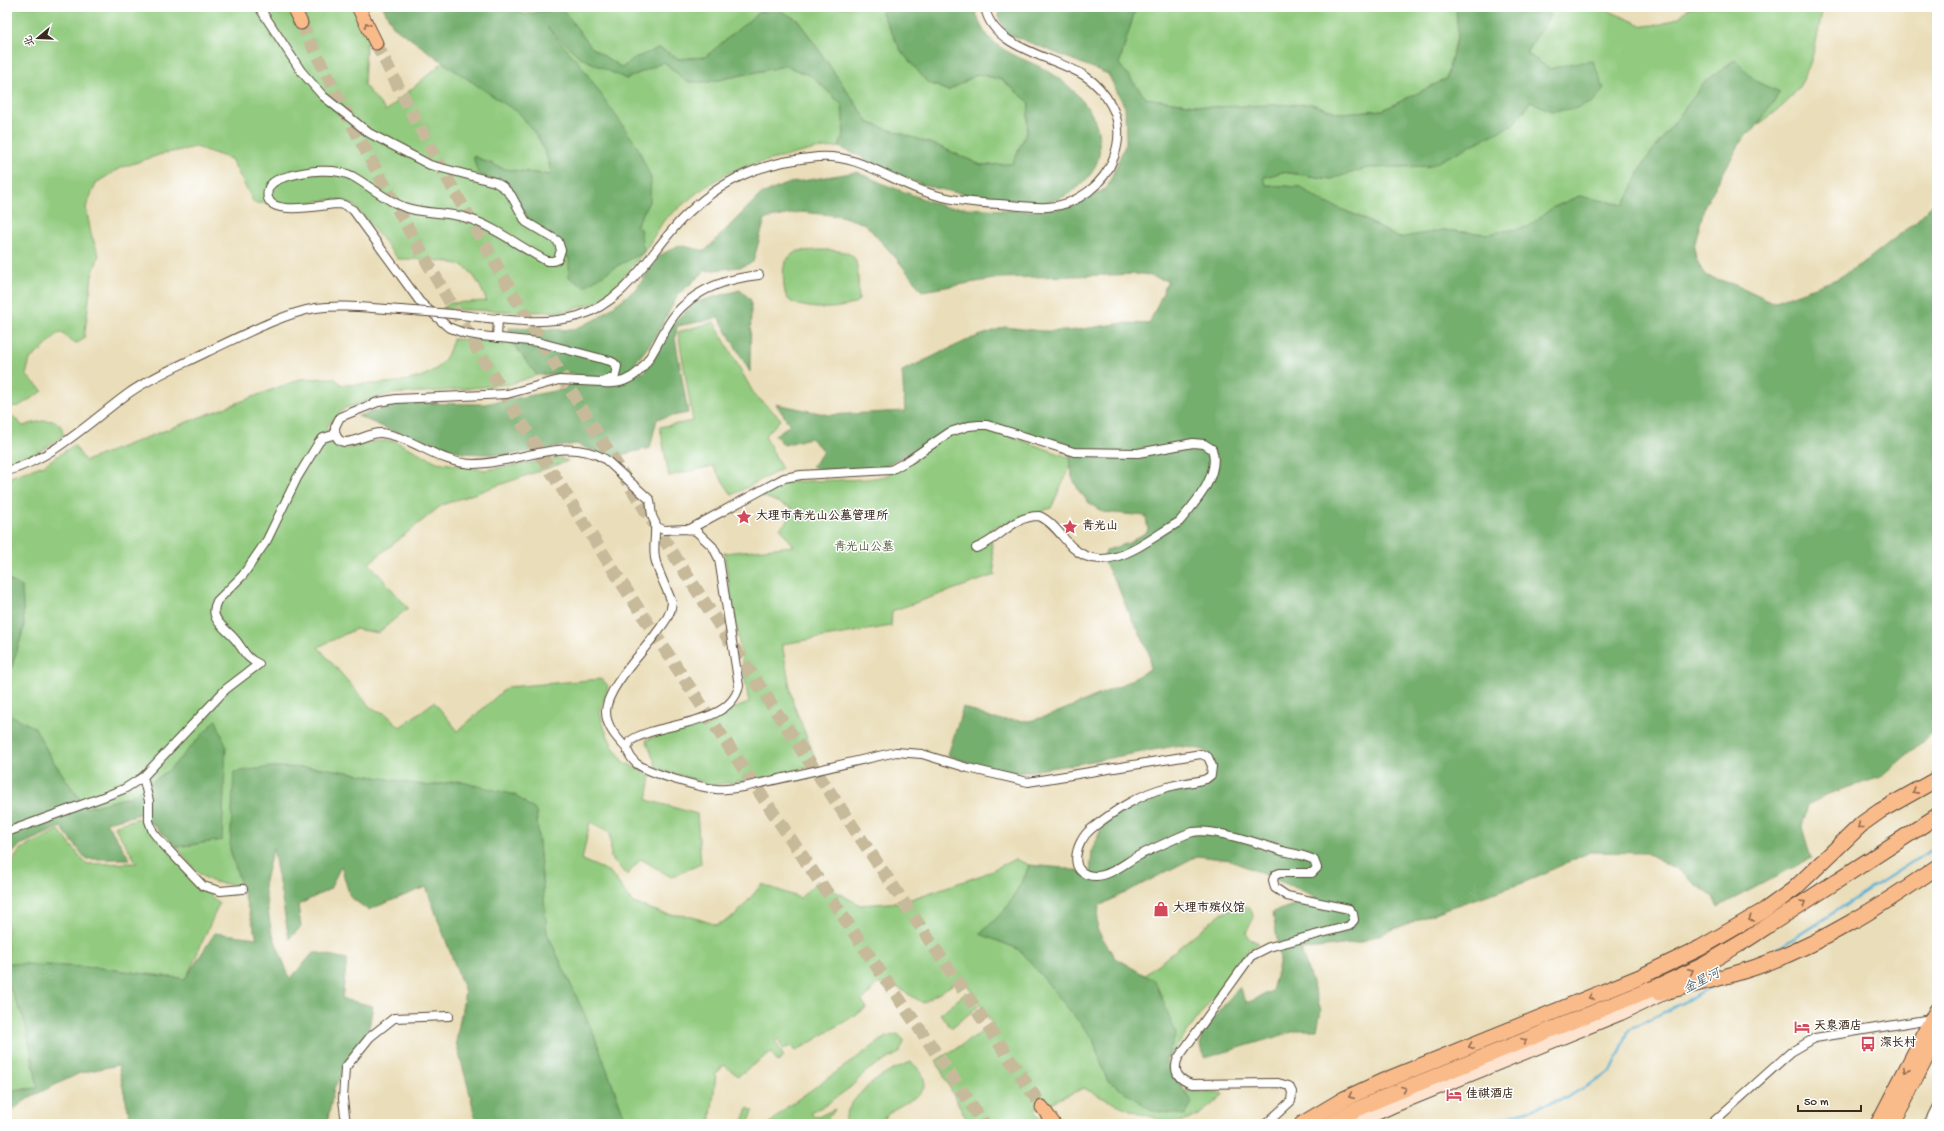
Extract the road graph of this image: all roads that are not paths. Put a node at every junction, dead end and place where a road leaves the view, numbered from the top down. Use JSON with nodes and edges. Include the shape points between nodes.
{"nodes":[{"id":1,"x":259,"y":7,"type":"edge"},
{"id":2,"x":293,"y":7,"type":"edge"},
{"id":3,"x":358,"y":7,"type":"edge"},
{"id":4,"x":986,"y":7,"type":"edge"},
{"id":5,"x":301,"y":23,"type":"tunnel mouth"},
{"id":6,"x":376,"y":43,"type":"tunnel mouth"},
{"id":7,"x":759,"y":275,"type":"dead end"},
{"id":8,"x":498,"y":318,"type":"junction"},
{"id":9,"x":497,"y":338,"type":"junction"},
{"id":10,"x":602,"y":382,"type":"junction"},
{"id":11,"x":336,"y":434,"type":"junction"},
{"id":12,"x":7,"y":471,"type":"edge"},
{"id":13,"x":655,"y":523,"type":"junction"},
{"id":14,"x":690,"y":529,"type":"junction"},
{"id":15,"x":976,"y":548,"type":"dead end"},
{"id":16,"x":627,"y":749,"type":"junction"},
{"id":17,"x":143,"y":777,"type":"junction"},
{"id":18,"x":1937,"y":779,"type":"edge"},
{"id":19,"x":1937,"y":816,"type":"edge"},
{"id":20,"x":7,"y":832,"type":"edge"},
{"id":21,"x":1937,"y":867,"type":"edge"},
{"id":22,"x":243,"y":889,"type":"dead end"},
{"id":23,"x":1611,"y":989,"type":"junction"},
{"id":24,"x":1676,"y":989,"type":"junction"},
{"id":25,"x":1617,"y":1003,"type":"junction"},
{"id":26,"x":1937,"y":1010,"type":"edge"},
{"id":27,"x":449,"y":1016,"type":"dead end"},
{"id":28,"x":1925,"y":1020,"type":"dead end"},
{"id":29,"x":1937,"y":1036,"type":"edge"},
{"id":30,"x":1917,"y":1076,"type":"junction"},
{"id":31,"x":1937,"y":1106,"type":"edge"},
{"id":32,"x":1042,"y":1107,"type":"tunnel mouth"},
{"id":33,"x":346,"y":1124,"type":"edge"},
{"id":34,"x":1054,"y":1124,"type":"edge"},
{"id":35,"x":1266,"y":1124,"type":"edge"},
{"id":36,"x":1302,"y":1124,"type":"edge"},
{"id":37,"x":1331,"y":1124,"type":"edge"},
{"id":38,"x":1354,"y":1124,"type":"edge"},
{"id":39,"x":1711,"y":1124,"type":"edge"},
{"id":40,"x":1877,"y":1124,"type":"edge"},
{"id":41,"x":1892,"y":1124,"type":"edge"},
{"id":42,"x":1899,"y":1124,"type":"edge"},
{"id":43,"x":1928,"y":1124,"type":"edge"}],
"edges":[{"from":1,"to":9,"type":"street","via":[[311,83],[364,130],[434,167],[502,185],[511,195],[526,222],[558,241],[561,250],[559,256],[556,260],[547,261],[470,219],[404,207],[345,174],[295,174],[276,180],[270,187],[269,199],[272,205],[278,207],[338,204],[348,206],[356,213],[428,311],[442,323],[464,333]]},
{"from":2,"to":5,"type":"main road"},
{"from":6,"to":3,"type":"main road","one_way":true},
{"from":4,"to":8,"type":"street","via":[[989,20],[997,31],[1015,43],[1084,76],[1098,87],[1112,108],[1118,128],[1117,148],[1104,177],[1084,194],[1072,201],[1050,207],[983,203],[924,192],[857,161],[844,158],[819,157],[771,164],[736,178],[698,204],[628,283],[603,305],[579,316],[565,319],[540,321]]},
{"from":7,"to":10,"type":"street","via":[[717,284],[690,300],[668,323],[641,372],[623,381]]},
{"from":8,"to":9,"type":"street"},
{"from":8,"to":12,"type":"street","bridge":true,"via":[[401,310],[329,307],[306,310],[235,339],[158,376],[115,404],[53,452]]},
{"from":9,"to":10,"type":"street","via":[[538,342],[614,362],[618,369],[615,376]]},
{"from":10,"to":11,"type":"street","via":[[564,379],[507,394],[386,400],[340,417],[335,425]]},
{"from":11,"to":13,"type":"street","via":[[348,443],[381,433],[400,438],[436,454],[478,464],[557,450],[597,455],[605,459],[646,496],[652,504]]},
{"from":11,"to":17,"type":"street","via":[[319,442],[297,478],[267,540],[246,572],[215,605],[215,616],[219,624],[233,637],[244,655],[259,664],[226,689]]},
{"from":13,"to":14,"type":"street","via":[[664,530]]},
{"from":13,"to":16,"type":"street","via":[[655,558],[672,607],[665,622],[608,700],[606,713],[609,725]]},
{"from":14,"to":15,"type":"street","via":[[784,478],[891,470],[940,437],[969,426],[987,425],[1074,452],[1138,453],[1193,444],[1209,445],[1212,449],[1214,464],[1210,478],[1179,522],[1123,555],[1106,559],[1087,556],[1074,549],[1050,524],[1038,516],[1026,518],[1006,527],[993,541]]},
{"from":14,"to":16,"type":"street","via":[[702,535],[713,547],[719,559],[738,691],[722,710],[642,735],[630,741]]},
{"from":16,"to":35,"type":"street","via":[[631,758],[639,765],[695,785],[720,789],[744,787],[896,752],[922,754],[1028,782],[1204,754],[1210,759],[1213,770],[1206,779],[1167,787],[1114,811],[1083,838],[1076,854],[1077,864],[1084,872],[1100,875],[1194,832],[1222,834],[1314,860],[1317,868],[1312,873],[1275,875],[1273,880],[1276,888],[1287,896],[1349,909],[1352,912],[1353,922],[1349,926],[1269,947],[1251,956],[1176,1061],[1179,1077],[1192,1084],[1278,1083],[1289,1086],[1292,1092],[1291,1101]]},
{"from":17,"to":20,"type":"street","via":[[110,794]]},
{"from":17,"to":22,"type":"street","via":[[149,801],[149,821],[161,842],[203,886],[220,891]]},
{"from":18,"to":23,"type":"highway","one_way":true,"via":[[1863,823],[1799,885],[1765,910],[1700,948]]},
{"from":25,"to":19,"type":"highway","one_way":true,"via":[[1704,965]]},
{"from":21,"to":24,"type":"highway","via":[[1864,914],[1790,953],[1736,973]]},
{"from":23,"to":25,"type":"highway"},
{"from":23,"to":36,"type":"highway","one_way":true,"via":[[1381,1082],[1344,1099]]},
{"from":24,"to":25,"type":"highway"},
{"from":24,"to":38,"type":"street"},
{"from":37,"to":25,"type":"highway","one_way":true,"via":[[1387,1096]]},
{"from":26,"to":40,"type":"highway","one_way":true},
{"from":27,"to":33,"type":"street","via":[[394,1018],[370,1037],[345,1068],[343,1099]]},
{"from":28,"to":39,"type":"street","via":[[1815,1038],[1791,1052]]},
{"from":29,"to":30,"type":"highway"},
{"from":30,"to":41,"type":"highway"},
{"from":30,"to":42,"type":"highway"},
{"from":31,"to":43,"type":"street"},
{"from":32,"to":34,"type":"main road"}]}
